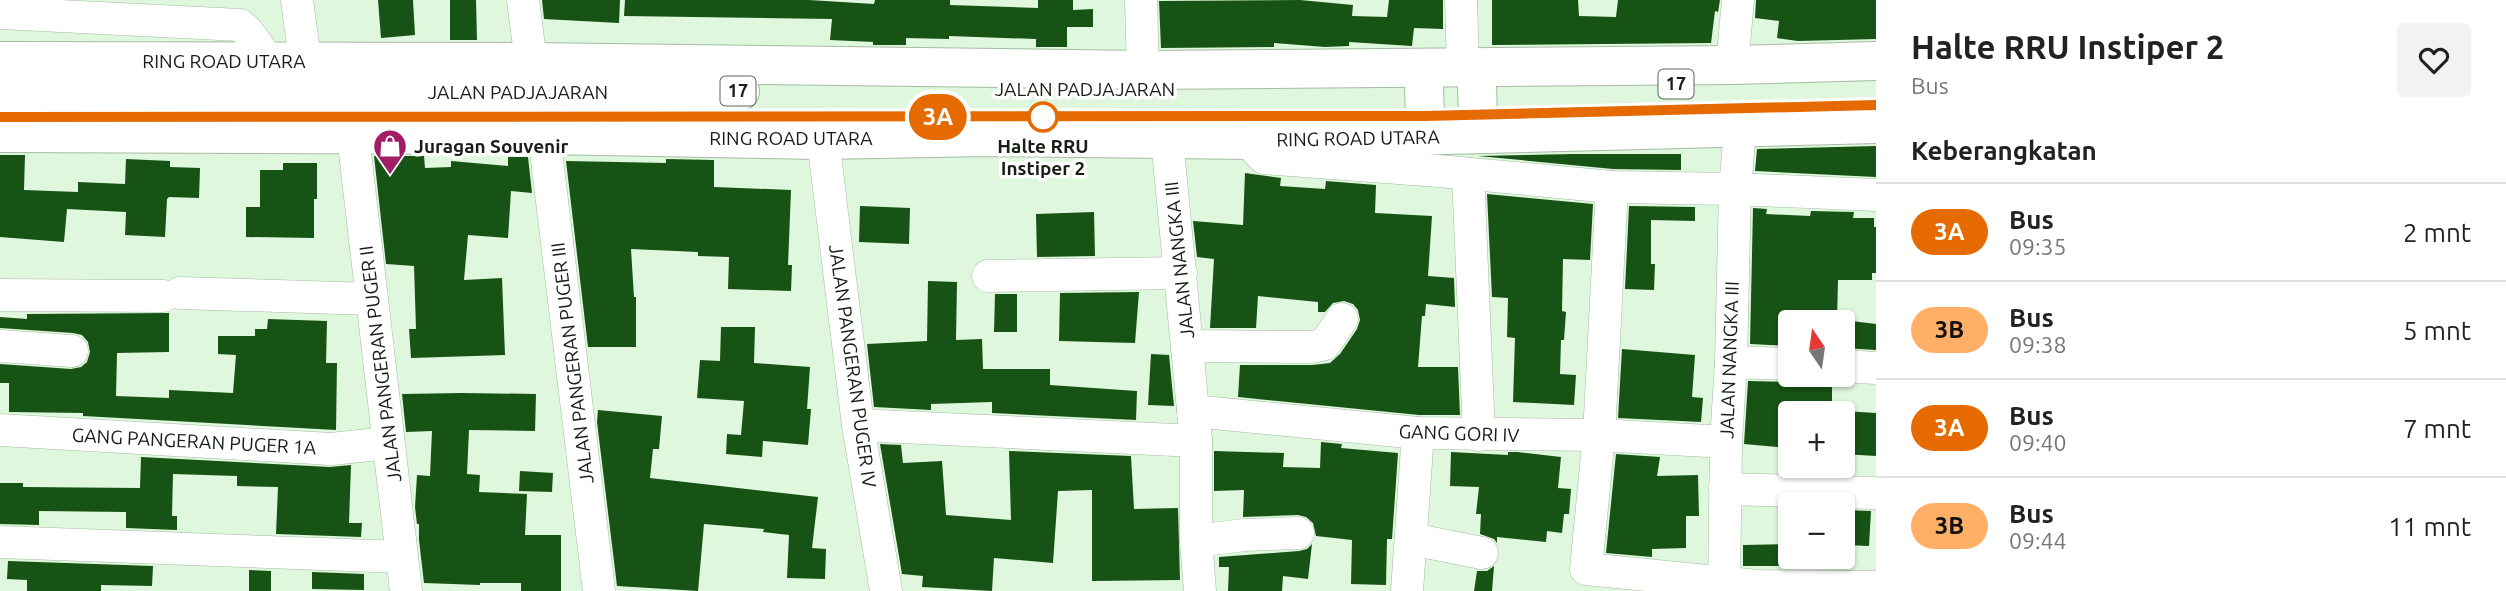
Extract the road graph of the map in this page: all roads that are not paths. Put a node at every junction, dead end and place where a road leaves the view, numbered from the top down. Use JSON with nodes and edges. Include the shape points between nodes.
{"nodes":[{"id":1,"x":297,"y":0,"type":"edge"},
{"id":2,"x":523,"y":0,"type":"edge"},
{"id":3,"x":1141,"y":0,"type":"edge"},
{"id":4,"x":1461,"y":0,"type":"edge"},
{"id":5,"x":1738,"y":0,"type":"edge"},
{"id":6,"x":0,"y":13,"type":"edge"},
{"id":7,"x":268,"y":60,"type":"junction"},
{"id":8,"x":305,"y":60,"type":"junction"},
{"id":9,"x":0,"y":61,"type":"edge"},
{"id":10,"x":1876,"y":61,"type":"edge"},
{"id":11,"x":531,"y":62,"type":"junction"},
{"id":12,"x":1732,"y":65,"type":"junction"},
{"id":13,"x":1143,"y":70,"type":"junction"},
{"id":14,"x":424,"y":77,"type":"junction"},
{"id":15,"x":1876,"y":80,"type":"edge"},
{"id":16,"x":0,"y":90,"type":"edge"},
{"id":17,"x":1473,"y":90,"type":"junction"},
{"id":18,"x":1424,"y":102,"type":"junction"},
{"id":19,"x":1876,"y":105,"type":"edge"},
{"id":20,"x":0,"y":117,"type":"edge"},
{"id":21,"x":1876,"y":124,"type":"edge"},
{"id":22,"x":988,"y":127,"type":"junction"},
{"id":23,"x":1740,"y":129,"type":"junction"},
{"id":24,"x":0,"y":133,"type":"edge"},
{"id":25,"x":544,"y":135,"type":"junction"},
{"id":26,"x":353,"y":136,"type":"junction"},
{"id":27,"x":1167,"y":139,"type":"junction"},
{"id":28,"x":823,"y":140,"type":"junction"},
{"id":29,"x":1253,"y":140,"type":"junction"},
{"id":30,"x":1468,"y":174,"type":"junction"},
{"id":31,"x":1612,"y":187,"type":"junction"},
{"id":32,"x":1735,"y":189,"type":"junction"},
{"id":33,"x":1876,"y":195,"type":"edge"},
{"id":34,"x":1181,"y":273,"type":"junction"},
{"id":35,"x":988,"y":276,"type":"dead end"},
{"id":36,"x":0,"y":295,"type":"edge"},
{"id":37,"x":372,"y":299,"type":"junction"},
{"id":38,"x":1342,"y":319,"type":"dead end"},
{"id":39,"x":0,"y":346,"type":"edge"},
{"id":40,"x":1187,"y":346,"type":"junction"},
{"id":41,"x":72,"y":351,"type":"dead end"},
{"id":42,"x":1731,"y":362,"type":"junction"},
{"id":43,"x":1778,"y":364,"type":"edge"},
{"id":44,"x":1855,"y":367,"type":"edge"},
{"id":45,"x":1876,"y":368,"type":"edge"},
{"id":46,"x":858,"y":425,"type":"junction"},
{"id":47,"x":1195,"y":426,"type":"junction"},
{"id":48,"x":0,"y":430,"type":"edge"},
{"id":49,"x":1418,"y":433,"type":"junction"},
{"id":50,"x":1479,"y":435,"type":"junction"},
{"id":51,"x":1599,"y":435,"type":"junction"},
{"id":52,"x":1726,"y":442,"type":"junction"},
{"id":53,"x":388,"y":443,"type":"junction"},
{"id":54,"x":1724,"y":489,"type":"junction"},
{"id":55,"x":1876,"y":493,"type":"edge"},
{"id":56,"x":1298,"y":533,"type":"dead end"},
{"id":57,"x":1411,"y":539,"type":"junction"},
{"id":58,"x":1196,"y":541,"type":"junction"},
{"id":59,"x":0,"y":542,"type":"edge"},
{"id":60,"x":1482,"y":553,"type":"dead end"},
{"id":61,"x":401,"y":556,"type":"junction"},
{"id":62,"x":1724,"y":587,"type":"edge"},
{"id":63,"x":1876,"y":587,"type":"edge"},
{"id":64,"x":406,"y":591,"type":"edge"},
{"id":65,"x":599,"y":591,"type":"edge"},
{"id":66,"x":886,"y":591,"type":"edge"},
{"id":67,"x":1200,"y":591,"type":"edge"},
{"id":68,"x":1407,"y":591,"type":"edge"}],
"edges":[{"from":1,"to":8,"type":"street"},
{"from":2,"to":11,"type":"street"},
{"from":3,"to":13,"type":"street"},
{"from":4,"to":17,"type":"street"},
{"from":5,"to":12,"type":"street"},
{"from":6,"to":7,"type":"street","via":[[240,25]]},
{"from":7,"to":8,"type":"highway","name":"RING ROAD UTARA"},
{"from":7,"to":9,"type":"highway","name":"RING ROAD UTARA"},
{"from":8,"to":14,"type":"highway","name":"RING ROAD UTARA"},
{"from":10,"to":12,"type":"highway","name":"RING ROAD UTARA"},
{"from":11,"to":13,"type":"highway","name":"RING ROAD UTARA"},
{"from":11,"to":14,"type":"highway","name":"RING ROAD UTARA"},
{"from":12,"to":17,"type":"highway","name":"RING ROAD UTARA"},
{"from":13,"to":17,"type":"highway","name":"RING ROAD UTARA"},
{"from":14,"to":16,"type":"highway","name":"JALAN PADJAJARAN","number":"17"},
{"from":14,"to":18,"type":"highway","name":"JALAN PADJAJARAN","number":"17"},
{"from":15,"to":17,"type":"highway","name":"JALAN PADJAJARAN","number":"17"},
{"from":17,"to":18,"type":"highway","name":"JALAN PADJAJARAN","number":"17"},
{"from":17,"to":19,"type":"highway","name":"JALAN PADJAJARAN","number":"17"},
{"from":18,"to":22,"type":"highway","name":"JALAN PADJAJARAN","number":"17"},
{"from":20,"to":22,"type":"highway","name":"JALAN PADJAJARAN","number":"17"},
{"from":21,"to":23,"type":"highway","name":"RING ROAD UTARA"},
{"from":22,"to":27,"type":"highway","name":"RING ROAD UTARA"},
{"from":22,"to":28,"type":"highway","name":"RING ROAD UTARA"},
{"from":23,"to":29,"type":"highway","name":"RING ROAD UTARA"},
{"from":23,"to":32,"type":"street","name":"JALAN NANGKA III"},
{"from":24,"to":26,"type":"highway","name":"RING ROAD UTARA"},
{"from":25,"to":26,"type":"highway","name":"RING ROAD UTARA"},
{"from":25,"to":28,"type":"highway","name":"RING ROAD UTARA"},
{"from":25,"to":65,"type":"street","name":"JALAN PANGERAN PUGER III"},
{"from":26,"to":37,"type":"street","name":"JALAN PANGERAN PUGER II"},
{"from":27,"to":29,"type":"highway","name":"RING ROAD UTARA"},
{"from":27,"to":34,"type":"street","name":"JALAN NANGKA III"},
{"from":28,"to":46,"type":"street","name":"JALAN PANGERAN PUGER IV"},
{"from":29,"to":30,"type":"street","via":[[1264,158]]},
{"from":30,"to":31,"type":"street"},
{"from":30,"to":50,"type":"street"},
{"from":31,"to":32,"type":"street"},
{"from":31,"to":51,"type":"street"},
{"from":32,"to":33,"type":"street"},
{"from":32,"to":42,"type":"street","name":"JALAN NANGKA III"},
{"from":34,"to":35,"type":"street"},
{"from":34,"to":40,"type":"street","name":"JALAN NANGKA III"},
{"from":36,"to":37,"type":"street"},
{"from":37,"to":53,"type":"street","name":"JALAN PANGERAN PUGER II"},
{"from":38,"to":40,"type":"street","via":[[1325,344],[1312,347]]},
{"from":39,"to":41,"type":"street"},
{"from":40,"to":47,"type":"street","name":"JALAN NANGKA III"},
{"from":42,"to":43,"type":"street"},
{"from":42,"to":52,"type":"street","name":"JALAN NANGKA III"},
{"from":44,"to":45,"type":"street"},
{"from":46,"to":47,"type":"street","name":"GANG GORI IV"},
{"from":46,"to":66,"type":"street","name":"JALAN PANGERAN PUGER IV"},
{"from":47,"to":49,"type":"street","name":"GANG GORI IV"},
{"from":47,"to":58,"type":"street","name":"JALAN NANGKA III"},
{"from":48,"to":53,"type":"street","name":"GANG PANGERAN PUGER 1A","via":[[331,449]]},
{"from":49,"to":50,"type":"street","name":"GANG GORI IV"},
{"from":49,"to":57,"type":"street"},
{"from":50,"to":51,"type":"street","name":"GANG GORI IV"},
{"from":51,"to":52,"type":"street","name":"GANG GORI IV"},
{"from":51,"to":62,"type":"street","via":[[1586,569]]},
{"from":52,"to":54,"type":"street","name":"JALAN NANGKA III"},
{"from":53,"to":61,"type":"street","name":"JALAN PANGERAN PUGER II"},
{"from":54,"to":55,"type":"street"},
{"from":54,"to":62,"type":"street","name":"JALAN NANGKA III"},
{"from":56,"to":58,"type":"street"},
{"from":57,"to":60,"type":"street"},
{"from":57,"to":68,"type":"street"},
{"from":58,"to":67,"type":"street","name":"JALAN NANGKA III"},
{"from":59,"to":61,"type":"street"},
{"from":61,"to":64,"type":"street","name":"JALAN PANGERAN PUGER II"},
{"from":62,"to":63,"type":"street"}]}
